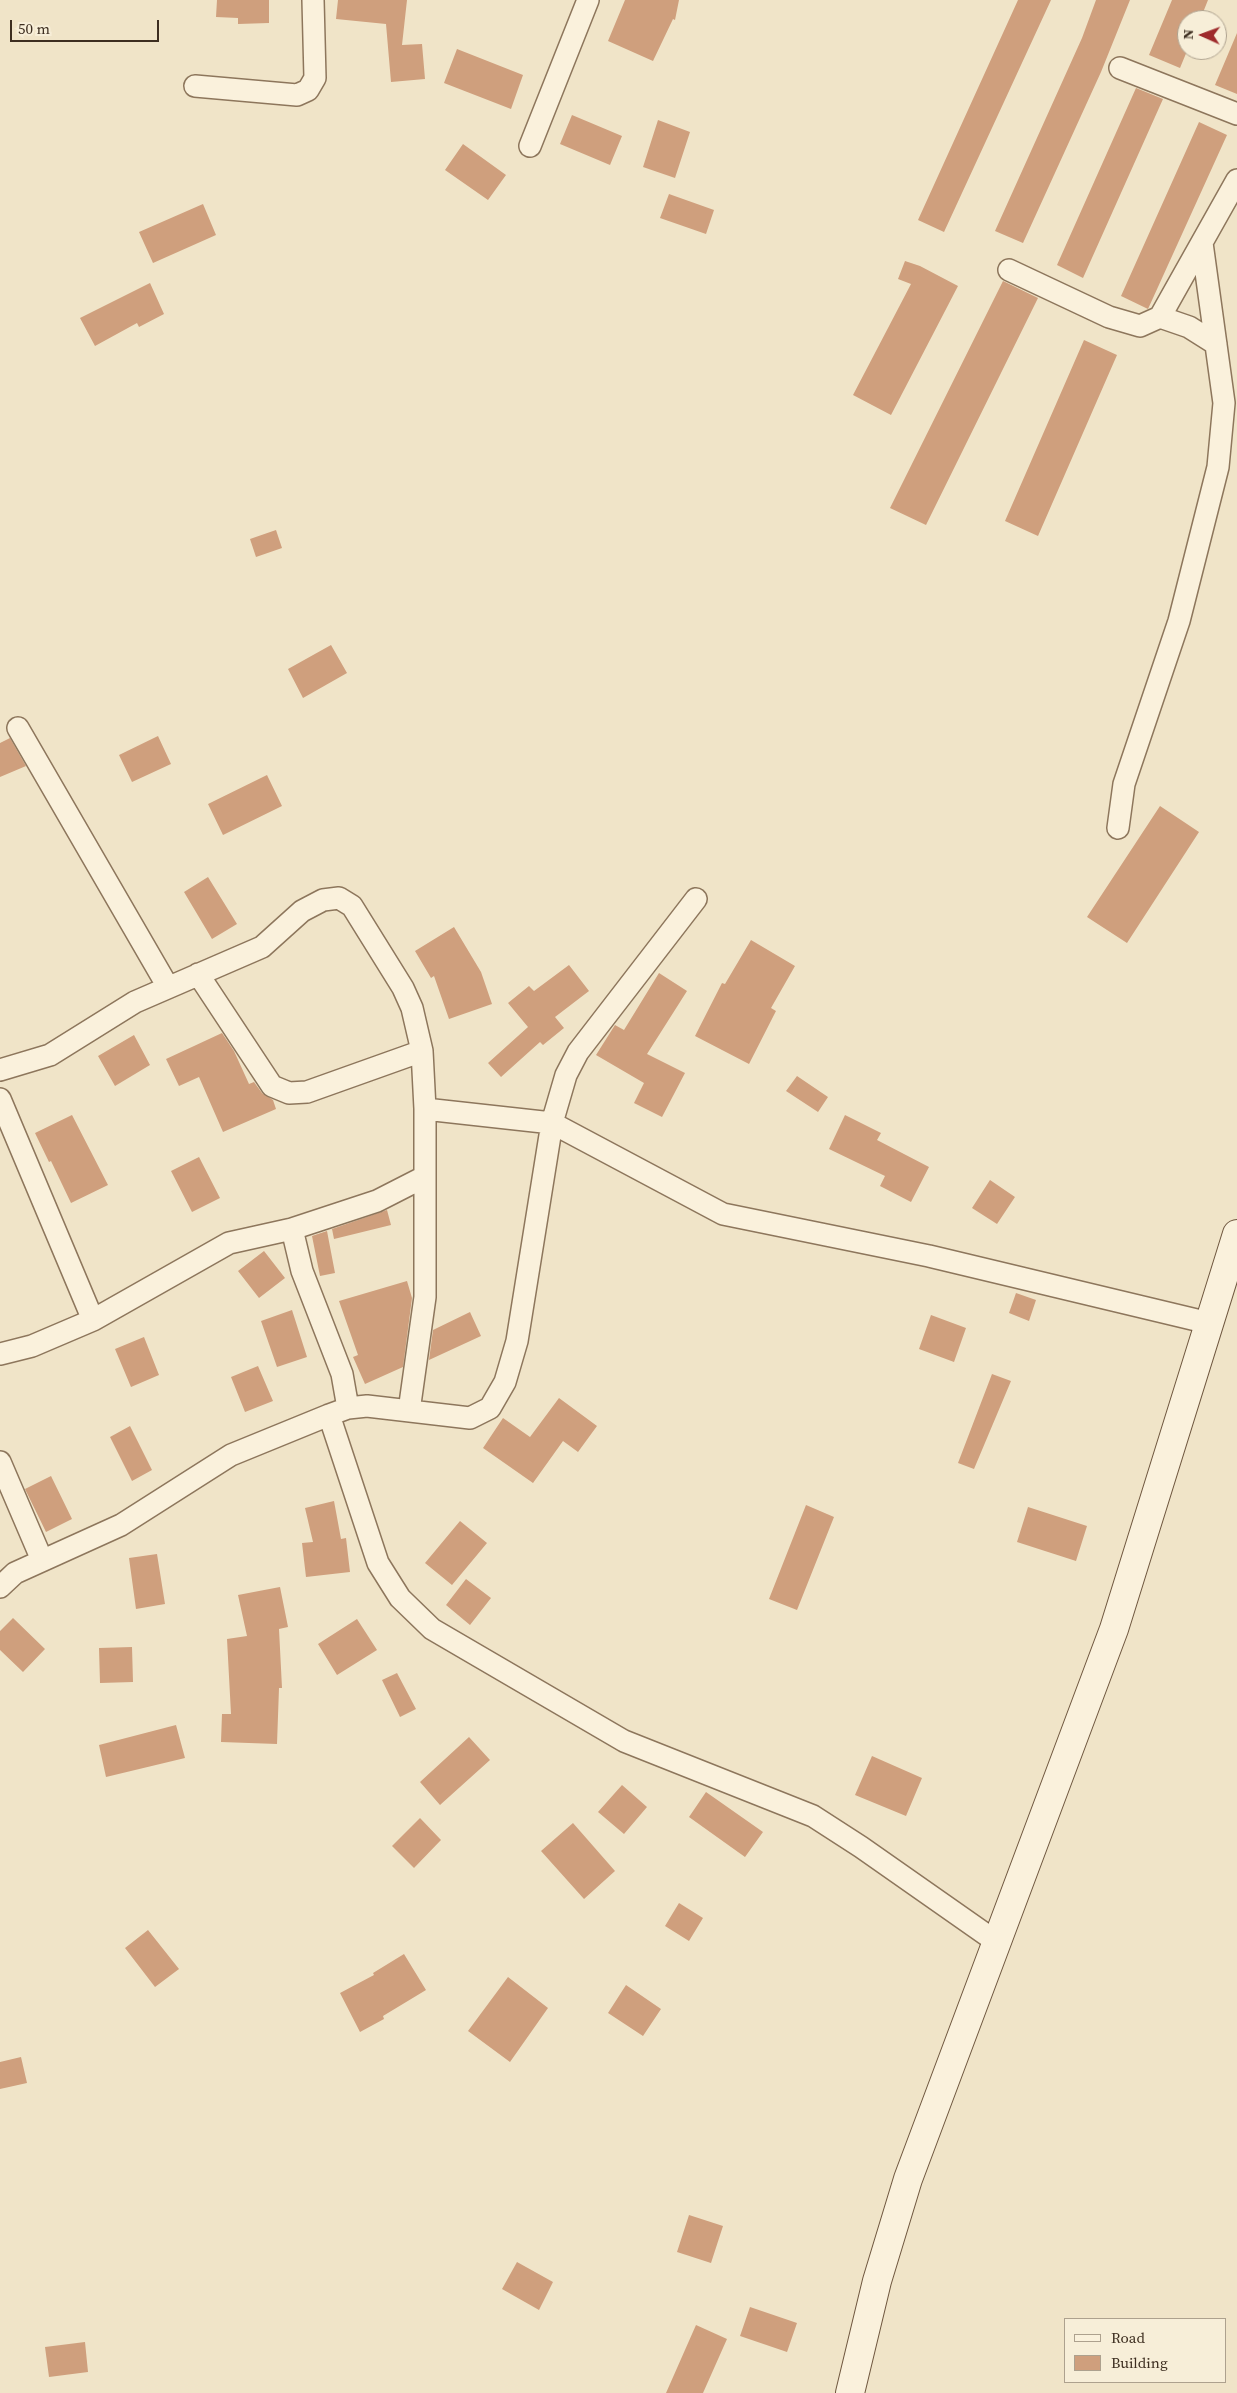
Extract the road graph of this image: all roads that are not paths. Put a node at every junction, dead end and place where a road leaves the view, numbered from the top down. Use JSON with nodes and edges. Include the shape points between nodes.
{"nodes":[{"id":1,"x":313,"y":0,"type":"edge"},
{"id":2,"x":588,"y":0,"type":"edge"},
{"id":3,"x":1120,"y":68,"type":"dead end"},
{"id":4,"x":195,"y":86,"type":"dead end"},
{"id":5,"x":1237,"y":114,"type":"edge"},
{"id":6,"x":530,"y":146,"type":"dead end"},
{"id":7,"x":1237,"y":180,"type":"edge"},
{"id":8,"x":1202,"y":244,"type":"junction"},
{"id":9,"x":1009,"y":270,"type":"dead end"},
{"id":10,"x":1160,"y":317,"type":"junction"},
{"id":11,"x":1216,"y":344,"type":"junction"},
{"id":12,"x":18,"y":728,"type":"dead end"},
{"id":13,"x":1118,"y":828,"type":"dead end"},
{"id":14,"x":696,"y":899,"type":"dead end"},
{"id":15,"x":198,"y":974,"type":"junction"},
{"id":16,"x":168,"y":987,"type":"junction"},
{"id":17,"x":422,"y":1051,"type":"junction"},
{"id":18,"x":0,"y":1070,"type":"edge"},
{"id":19,"x":0,"y":1099,"type":"edge"},
{"id":20,"x":425,"y":1109,"type":"junction"},
{"id":21,"x":552,"y":1124,"type":"junction"},
{"id":22,"x":424,"y":1177,"type":"junction"},
{"id":23,"x":292,"y":1229,"type":"junction"},
{"id":24,"x":1237,"y":1234,"type":"edge"},
{"id":25,"x":93,"y":1320,"type":"junction"},
{"id":26,"x":1209,"y":1323,"type":"junction"},
{"id":27,"x":0,"y":1354,"type":"edge"},
{"id":28,"x":409,"y":1411,"type":"junction"},
{"id":29,"x":338,"y":1412,"type":"junction"},
{"id":30,"x":0,"y":1462,"type":"edge"},
{"id":31,"x":42,"y":1560,"type":"junction"},
{"id":32,"x":0,"y":1587,"type":"edge"},
{"id":33,"x":998,"y":1943,"type":"junction"},
{"id":34,"x":850,"y":2393,"type":"edge"}],
"edges":[{"from":1,"to":4,"type":"street","via":[[315,78],[308,90],[297,95]]},
{"from":2,"to":6,"type":"street"},
{"from":3,"to":5,"type":"street"},
{"from":7,"to":8,"type":"street"},
{"from":8,"to":10,"type":"street"},
{"from":8,"to":11,"type":"street"},
{"from":9,"to":10,"type":"street","via":[[1109,317],[1140,326]]},
{"from":10,"to":11,"type":"street","via":[[1189,327]]},
{"from":11,"to":13,"type":"street","via":[[1224,403],[1218,468],[1179,621],[1124,784]]},
{"from":12,"to":16,"type":"street"},
{"from":14,"to":21,"type":"street","via":[[578,1052],[566,1075]]},
{"from":15,"to":16,"type":"street"},
{"from":15,"to":17,"type":"street","via":[[272,1086],[289,1093],[307,1092]]},
{"from":15,"to":17,"type":"street","via":[[262,947],[302,911],[323,900],[339,898],[352,906],[403,988],[412,1008]]},
{"from":16,"to":18,"type":"street","via":[[121,1010],[50,1055]]},
{"from":17,"to":20,"type":"street"},
{"from":19,"to":25,"type":"street"},
{"from":20,"to":21,"type":"street"},
{"from":20,"to":22,"type":"street"},
{"from":21,"to":26,"type":"street","via":[[723,1214],[929,1256]]},
{"from":21,"to":28,"type":"street","via":[[517,1341],[505,1382],[490,1408],[470,1418]]},
{"from":22,"to":23,"type":"street","via":[[377,1201]]},
{"from":22,"to":28,"type":"street","via":[[425,1297]]},
{"from":23,"to":25,"type":"street","via":[[229,1243]]},
{"from":23,"to":29,"type":"street","via":[[302,1271],[342,1374]]},
{"from":24,"to":26,"type":"main road"},
{"from":25,"to":27,"type":"street","via":[[32,1346]]},
{"from":26,"to":33,"type":"main road","via":[[1114,1629]]},
{"from":28,"to":29,"type":"street","via":[[367,1406]]},
{"from":29,"to":31,"type":"street","via":[[231,1455],[121,1525]]},
{"from":29,"to":33,"type":"street","via":[[378,1563],[400,1598],[432,1629],[624,1741],[813,1816]]},
{"from":30,"to":31,"type":"street"},
{"from":31,"to":32,"type":"street","via":[[15,1573]]},
{"from":33,"to":34,"type":"main road","via":[[908,2179],[877,2281]]}]}
